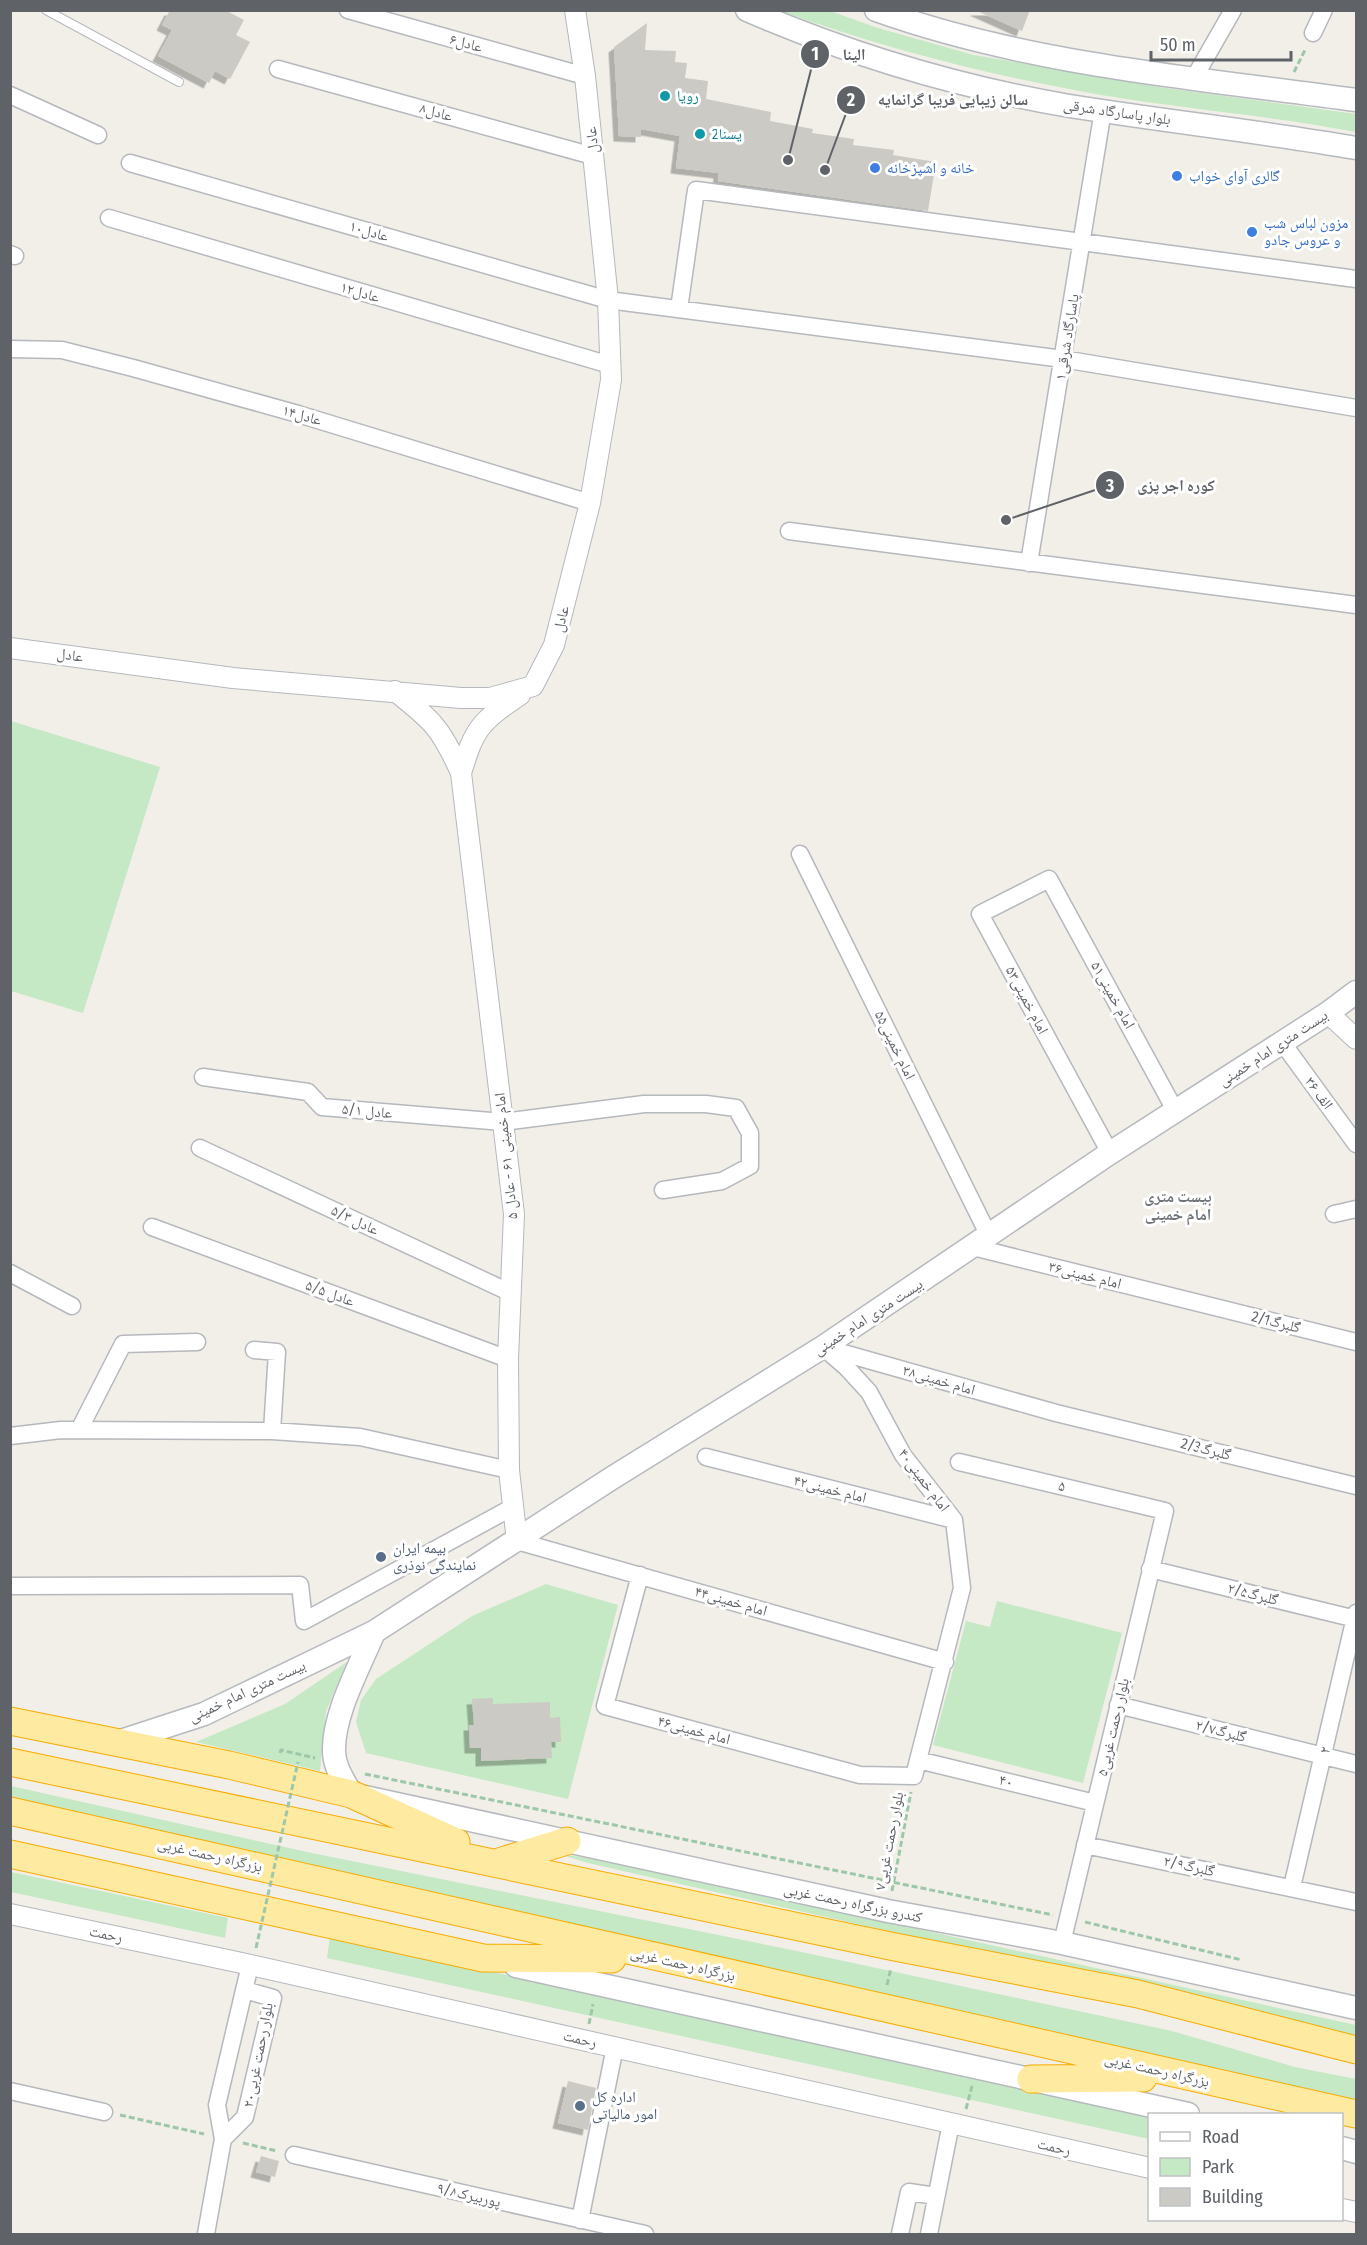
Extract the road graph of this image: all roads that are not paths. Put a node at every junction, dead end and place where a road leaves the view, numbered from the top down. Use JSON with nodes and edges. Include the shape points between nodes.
{"nodes":[{"id":1,"x":46,"y":10,"type":"edge"},
{"id":2,"x":348,"y":10,"type":"edge"},
{"id":3,"x":747,"y":10,"type":"edge"},
{"id":4,"x":876,"y":10,"type":"edge"},
{"id":5,"x":1233,"y":10,"type":"edge"},
{"id":6,"x":1324,"y":10,"type":"edge"},
{"id":7,"x":579,"y":16,"type":"edge"},
{"id":8,"x":1313,"y":33,"type":"road end"},
{"id":9,"x":278,"y":69,"type":"dead end"},
{"id":10,"x":585,"y":76,"type":"junction"},
{"id":11,"x":1194,"y":78,"type":"junction"},
{"id":12,"x":179,"y":82,"type":"dead end"},
{"id":13,"x":10,"y":94,"type":"edge"},
{"id":14,"x":1356,"y":100,"type":"edge"},
{"id":15,"x":1103,"y":110,"type":"junction"},
{"id":16,"x":98,"y":135,"type":"dead end"},
{"id":17,"x":1356,"y":148,"type":"edge"},
{"id":18,"x":593,"y":156,"type":"junction"},
{"id":19,"x":130,"y":163,"type":"dead end"},
{"id":20,"x":109,"y":218,"type":"dead end"},
{"id":21,"x":1082,"y":241,"type":"junction"},
{"id":22,"x":1356,"y":279,"type":"edge"},
{"id":23,"x":608,"y":300,"type":"junction"},
{"id":24,"x":679,"y":309,"type":"junction"},
{"id":25,"x":10,"y":349,"type":"edge"},
{"id":26,"x":1063,"y":359,"type":"junction"},
{"id":27,"x":610,"y":365,"type":"junction"},
{"id":28,"x":1356,"y":408,"type":"edge"},
{"id":29,"x":590,"y":503,"type":"junction"},
{"id":30,"x":789,"y":531,"type":"dead end"},
{"id":31,"x":1029,"y":563,"type":"junction"},
{"id":32,"x":1356,"y":605,"type":"edge"},
{"id":33,"x":10,"y":648,"type":"edge"},
{"id":34,"x":533,"y":686,"type":"junction"},
{"id":35,"x":395,"y":691,"type":"junction"},
{"id":36,"x":461,"y":773,"type":"junction"},
{"id":37,"x":800,"y":854,"type":"dead end"},
{"id":38,"x":1049,"y":879,"type":"joint"},
{"id":39,"x":1356,"y":992,"type":"edge"},
{"id":40,"x":1328,"y":1013,"type":"junction"},
{"id":41,"x":1356,"y":1039,"type":"edge"},
{"id":42,"x":1282,"y":1042,"type":"junction"},
{"id":43,"x":203,"y":1077,"type":"dead end"},
{"id":44,"x":1176,"y":1112,"type":"junction"},
{"id":45,"x":503,"y":1122,"type":"junction"},
{"id":46,"x":1356,"y":1144,"type":"edge"},
{"id":47,"x":200,"y":1148,"type":"dead end"},
{"id":48,"x":1110,"y":1153,"type":"junction"},
{"id":49,"x":663,"y":1190,"type":"dead end"},
{"id":50,"x":1356,"y":1209,"type":"edge"},
{"id":51,"x":1334,"y":1214,"type":"dead end"},
{"id":52,"x":152,"y":1227,"type":"dead end"},
{"id":53,"x":981,"y":1242,"type":"junction"},
{"id":54,"x":10,"y":1272,"type":"edge"},
{"id":55,"x":511,"y":1293,"type":"junction"},
{"id":56,"x":1196,"y":1302,"type":"joint"},
{"id":57,"x":72,"y":1306,"type":"dead end"},
{"id":58,"x":196,"y":1342,"type":"dead end"},
{"id":59,"x":1356,"y":1342,"type":"edge"},
{"id":60,"x":823,"y":1347,"type":"junction"},
{"id":61,"x":254,"y":1350,"type":"dead end"},
{"id":62,"x":508,"y":1359,"type":"junction"},
{"id":63,"x":1056,"y":1413,"type":"joint"},
{"id":64,"x":78,"y":1430,"type":"junction"},
{"id":65,"x":272,"y":1431,"type":"junction"},
{"id":66,"x":10,"y":1436,"type":"edge"},
{"id":67,"x":706,"y":1457,"type":"dead end"},
{"id":68,"x":959,"y":1462,"type":"dead end"},
{"id":69,"x":509,"y":1470,"type":"junction"},
{"id":70,"x":1356,"y":1486,"type":"edge"},
{"id":71,"x":511,"y":1508,"type":"junction"},
{"id":72,"x":1165,"y":1511,"type":"joint"},
{"id":73,"x":954,"y":1520,"type":"junction"},
{"id":74,"x":517,"y":1541,"type":"junction"},
{"id":75,"x":1150,"y":1569,"type":"junction"},
{"id":76,"x":640,"y":1575,"type":"junction"},
{"id":77,"x":10,"y":1586,"type":"edge"},
{"id":78,"x":1356,"y":1617,"type":"edge"},
{"id":79,"x":374,"y":1632,"type":"junction"},
{"id":80,"x":945,"y":1662,"type":"junction"},
{"id":81,"x":1118,"y":1705,"type":"junction"},
{"id":82,"x":10,"y":1721,"type":"edge"},
{"id":83,"x":118,"y":1742,"type":"junction"},
{"id":84,"x":1323,"y":1756,"type":"junction"},
{"id":85,"x":10,"y":1762,"type":"edge"},
{"id":86,"x":1356,"y":1764,"type":"edge"},
{"id":87,"x":916,"y":1768,"type":"junction"},
{"id":88,"x":351,"y":1794,"type":"junction"},
{"id":89,"x":1095,"y":1803,"type":"junction"},
{"id":90,"x":10,"y":1810,"type":"edge"},
{"id":91,"x":567,"y":1841,"type":"junction"},
{"id":92,"x":1085,"y":1845,"type":"junction"},
{"id":93,"x":10,"y":1854,"type":"edge"},
{"id":94,"x":499,"y":1862,"type":"junction"},
{"id":95,"x":1292,"y":1887,"type":"junction"},
{"id":96,"x":1356,"y":1902,"type":"edge"},
{"id":97,"x":10,"y":1914,"type":"edge"},
{"id":98,"x":1062,"y":1943,"type":"junction"},
{"id":99,"x":253,"y":1957,"type":"junction"},
{"id":100,"x":483,"y":1959,"type":"junction"},
{"id":101,"x":661,"y":1959,"type":"junction"},
{"id":102,"x":244,"y":1990,"type":"junction"},
{"id":103,"x":1356,"y":2008,"type":"edge"},
{"id":104,"x":615,"y":2047,"type":"junction"},
{"id":105,"x":1356,"y":2050,"type":"edge"},
{"id":106,"x":1189,"y":2077,"type":"junction"},
{"id":107,"x":1031,"y":2079,"type":"junction"},
{"id":108,"x":10,"y":2091,"type":"edge"},
{"id":109,"x":104,"y":2112,"type":"road end"},
{"id":110,"x":1179,"y":2113,"type":"edge"},
{"id":111,"x":1356,"y":2114,"type":"edge"},
{"id":112,"x":957,"y":2124,"type":"junction"},
{"id":113,"x":223,"y":2139,"type":"junction"},
{"id":114,"x":294,"y":2155,"type":"road end"},
{"id":115,"x":1148,"y":2168,"type":"edge"},
{"id":116,"x":936,"y":2196,"type":"junction"},
{"id":117,"x":580,"y":2220,"type":"junction"},
{"id":118,"x":206,"y":2235,"type":"edge"},
{"id":119,"x":645,"y":2235,"type":"edge"},
{"id":120,"x":900,"y":2235,"type":"edge"},
{"id":121,"x":929,"y":2235,"type":"edge"}],
"edges":[{"from":1,"to":12,"type":"lane"},
{"from":2,"to":10,"type":"street","name":"عادل۶"},
{"from":3,"to":15,"type":"main road","name":"بلوار پاسارگاد شرقی","via":[[894,65],[999,91]]},
{"from":4,"to":11,"type":"main road","via":[[954,35],[1016,49]]},
{"from":5,"to":11,"type":"street"},
{"from":6,"to":8,"type":"street"},
{"from":7,"to":10,"type":"street","name":"عادل"},
{"from":9,"to":18,"type":"street","name":"۸عادل"},
{"from":10,"to":18,"type":"street","name":"عادل"},
{"from":11,"to":14,"type":"main road"},
{"from":13,"to":16,"type":"street"},
{"from":15,"to":17,"type":"main road","name":"بلوار پاسارگاد شرقی"},
{"from":15,"to":21,"type":"street","name":"پاسارگاد شرقی۱"},
{"from":18,"to":23,"type":"street","name":"عادل"},
{"from":19,"to":23,"type":"street","name":"عادل۱۰"},
{"from":20,"to":27,"type":"street","name":"عادل۱۲"},
{"from":21,"to":22,"type":"street"},
{"from":21,"to":24,"type":"street","via":[[696,190]]},
{"from":21,"to":26,"type":"street","name":"پاسارگاد شرقی۱"},
{"from":23,"to":24,"type":"street","name":"عادل۱۰"},
{"from":23,"to":27,"type":"street","name":"عادل"},
{"from":24,"to":26,"type":"street","name":"عادل۱۰"},
{"from":25,"to":29,"type":"street","name":"عادل۱۴","via":[[62,350],[133,368]]},
{"from":26,"to":28,"type":"street","name":"عادل۱۰"},
{"from":26,"to":31,"type":"street","name":"پاسارگاد شرقی۱"},
{"from":27,"to":29,"type":"street","name":"عادل","via":[[610,389]]},
{"from":29,"to":34,"type":"street","name":"عادل","via":[[554,645]]},
{"from":30,"to":31,"type":"street"},
{"from":31,"to":32,"type":"street"},
{"from":33,"to":35,"type":"street","name":"عادل","via":[[233,678]]},
{"from":34,"to":35,"type":"street","name":"عادل","via":[[490,698]]},
{"from":34,"to":36,"type":"street","name":"امام خمینی ۶۱ - عادل ۵","via":[[484,722],[472,736]]},
{"from":35,"to":36,"type":"street","name":"امام خمینی ۶۱ - عادل ۵","via":[[430,719],[445,737]]},
{"from":36,"to":45,"type":"street","name":"امام خمینی ۶۱ - عادل ۵"},
{"from":37,"to":53,"type":"street","name":"امام خمینی۵۵"},
{"from":38,"to":44,"type":"street","name":"امام خمینی۵۱"},
{"from":38,"to":48,"type":"street","name":"امام خمینی۵۳","via":[[980,914]]},
{"from":39,"to":40,"type":"main road","name":"بیست متری امام خمینی"},
{"from":40,"to":41,"type":"street"},
{"from":40,"to":42,"type":"main road","name":"بیست متری امام خمینی"},
{"from":42,"to":44,"type":"main road","name":"بیست متری امام خمینی"},
{"from":42,"to":46,"type":"street","name":"۳۶ الف"},
{"from":43,"to":45,"type":"street","name":"عادل ۵/۱","via":[[308,1092],[322,1107]]},
{"from":44,"to":48,"type":"main road","name":"بیست متری امام خمینی"},
{"from":45,"to":49,"type":"street","name":"عادل ۵/۱","via":[[644,1104],[736,1108],[750,1133],[750,1166],[722,1181]]},
{"from":45,"to":55,"type":"street","name":"امام خمینی ۶۱ - عادل ۵","via":[[514,1214]]},
{"from":47,"to":55,"type":"street","name":"عادل ۵/۳"},
{"from":48,"to":53,"type":"main road","name":"بیست متری امام خمینی"},
{"from":50,"to":51,"type":"street"},
{"from":52,"to":62,"type":"street","name":"عادل ۵/۵"},
{"from":53,"to":56,"type":"street","name":"امام خمینی۳۶"},
{"from":53,"to":60,"type":"main road","name":"بیست متری امام خمینی"},
{"from":54,"to":57,"type":"street"},
{"from":55,"to":62,"type":"street","name":"امام خمینی ۶۱ - عادل ۵"},
{"from":56,"to":59,"type":"street","name":"2/1گلبرگ"},
{"from":58,"to":64,"type":"street","via":[[123,1344]]},
{"from":60,"to":63,"type":"street","name":"امام خمینی۳۸"},
{"from":60,"to":73,"type":"street","name":"امام خمینی۴۰","via":[[869,1392],[903,1455]]},
{"from":60,"to":74,"type":"main road","name":"بیست متری امام خمینی"},
{"from":61,"to":65,"type":"street","via":[[277,1352]]},
{"from":62,"to":69,"type":"street","name":"امام خمینی ۶۱ - عادل ۵"},
{"from":63,"to":70,"type":"street","name":"2/3گلبرگ"},
{"from":64,"to":65,"type":"street"},
{"from":64,"to":66,"type":"street"},
{"from":65,"to":69,"type":"street","via":[[360,1437]]},
{"from":67,"to":73,"type":"street","name":"امام خمینی۴۲"},
{"from":68,"to":72,"type":"street","name":"۵"},
{"from":69,"to":71,"type":"street","name":"امام خمینی ۶۱ - عادل ۵"},
{"from":71,"to":74,"type":"street","name":"امام خمینی ۶۱ - عادل ۵"},
{"from":71,"to":77,"type":"street","via":[[304,1621],[300,1585]]},
{"from":72,"to":75,"type":"street","name":"بلوار رحمت غربی۵"},
{"from":73,"to":80,"type":"street","name":"امام خمینی۴۰","via":[[962,1588]]},
{"from":74,"to":76,"type":"street","name":"۴۴امام خمینی"},
{"from":74,"to":79,"type":"main road","name":"بیست متری امام خمینی"},
{"from":75,"to":78,"type":"street","name":"گلبرگ۲/۵"},
{"from":75,"to":81,"type":"street","name":"بلوار رحمت غربی۵"},
{"from":76,"to":80,"type":"street","name":"۴۴امام خمینی"},
{"from":76,"to":87,"type":"street","name":"امام خمینی۴۶","via":[[605,1706],[860,1775]]},
{"from":78,"to":84,"type":"street","name":"۲"},
{"from":79,"to":83,"type":"main road","name":"بیست متری امام خمینی","via":[[204,1714]]},
{"from":79,"to":88,"type":"main road","via":[[337,1728],[337,1768]]},
{"from":80,"to":87,"type":"street","name":"امام خمینی۴۰"},
{"from":81,"to":84,"type":"street","name":"گلبرگ۲/۷"},
{"from":81,"to":89,"type":"street","name":"بلوار رحمت غربی۵"},
{"from":82,"to":83,"type":"highway"},
{"from":83,"to":88,"type":"highway"},
{"from":84,"to":86,"type":"street","name":"گلبرگ۲/۷"},
{"from":84,"to":95,"type":"street","name":"۲"},
{"from":85,"to":94,"type":"highway"},
{"from":87,"to":89,"type":"street","name":"۴۰"},
{"from":88,"to":91,"type":"main road","name":"کندرو بزرگراه رحمت غربی"},
{"from":88,"to":94,"type":"highway"},
{"from":89,"to":92,"type":"street","name":"بلوار رحمت غربی۵"},
{"from":90,"to":101,"type":"highway","name":"بزرگراه رحمت غربی"},
{"from":91,"to":94,"type":"highway"},
{"from":91,"to":98,"type":"main road","name":"کندرو بزرگراه رحمت غربی","via":[[888,1911]]},
{"from":92,"to":95,"type":"street","name":"گلبرگ۲/۹"},
{"from":92,"to":98,"type":"street","name":"بلوار رحمت غربی۵"},
{"from":93,"to":100,"type":"highway"},
{"from":94,"to":105,"type":"highway","via":[[895,1947],[1138,1994]]},
{"from":95,"to":96,"type":"street","name":"گلبرگ۲/۹"},
{"from":97,"to":99,"type":"street","name":"رحمت"},
{"from":98,"to":103,"type":"main road","name":"کندرو بزرگراه رحمت غربی"},
{"from":99,"to":102,"type":"street"},
{"from":99,"to":104,"type":"street","name":"رحمت"},
{"from":100,"to":101,"type":"highway"},
{"from":100,"to":107,"type":"main road"},
{"from":101,"to":106,"type":"highway","name":"بزرگراه رحمت غربی"},
{"from":102,"to":113,"type":"street","name":"بلوار رحمت غربی۲۰","via":[[217,2105]]},
{"from":102,"to":113,"type":"street","name":"بلوار رحمت غربی۲۰","via":[[273,1998],[246,2117]]},
{"from":104,"to":112,"type":"street","name":"رحمت"},
{"from":104,"to":117,"type":"street"},
{"from":106,"to":107,"type":"highway"},
{"from":106,"to":111,"type":"highway","name":"بزرگراه رحمت غربی"},
{"from":107,"to":110,"type":"main road"},
{"from":108,"to":109,"type":"street"},
{"from":112,"to":115,"type":"street","name":"رحمت"},
{"from":112,"to":116,"type":"street"},
{"from":113,"to":118,"type":"street"},
{"from":114,"to":117,"type":"street","name":"پوربیرک۹/۸"},
{"from":116,"to":120,"type":"street","via":[[909,2192]]},
{"from":116,"to":121,"type":"street"},
{"from":117,"to":119,"type":"street","name":"پوربیرک۹/۸"}]}
